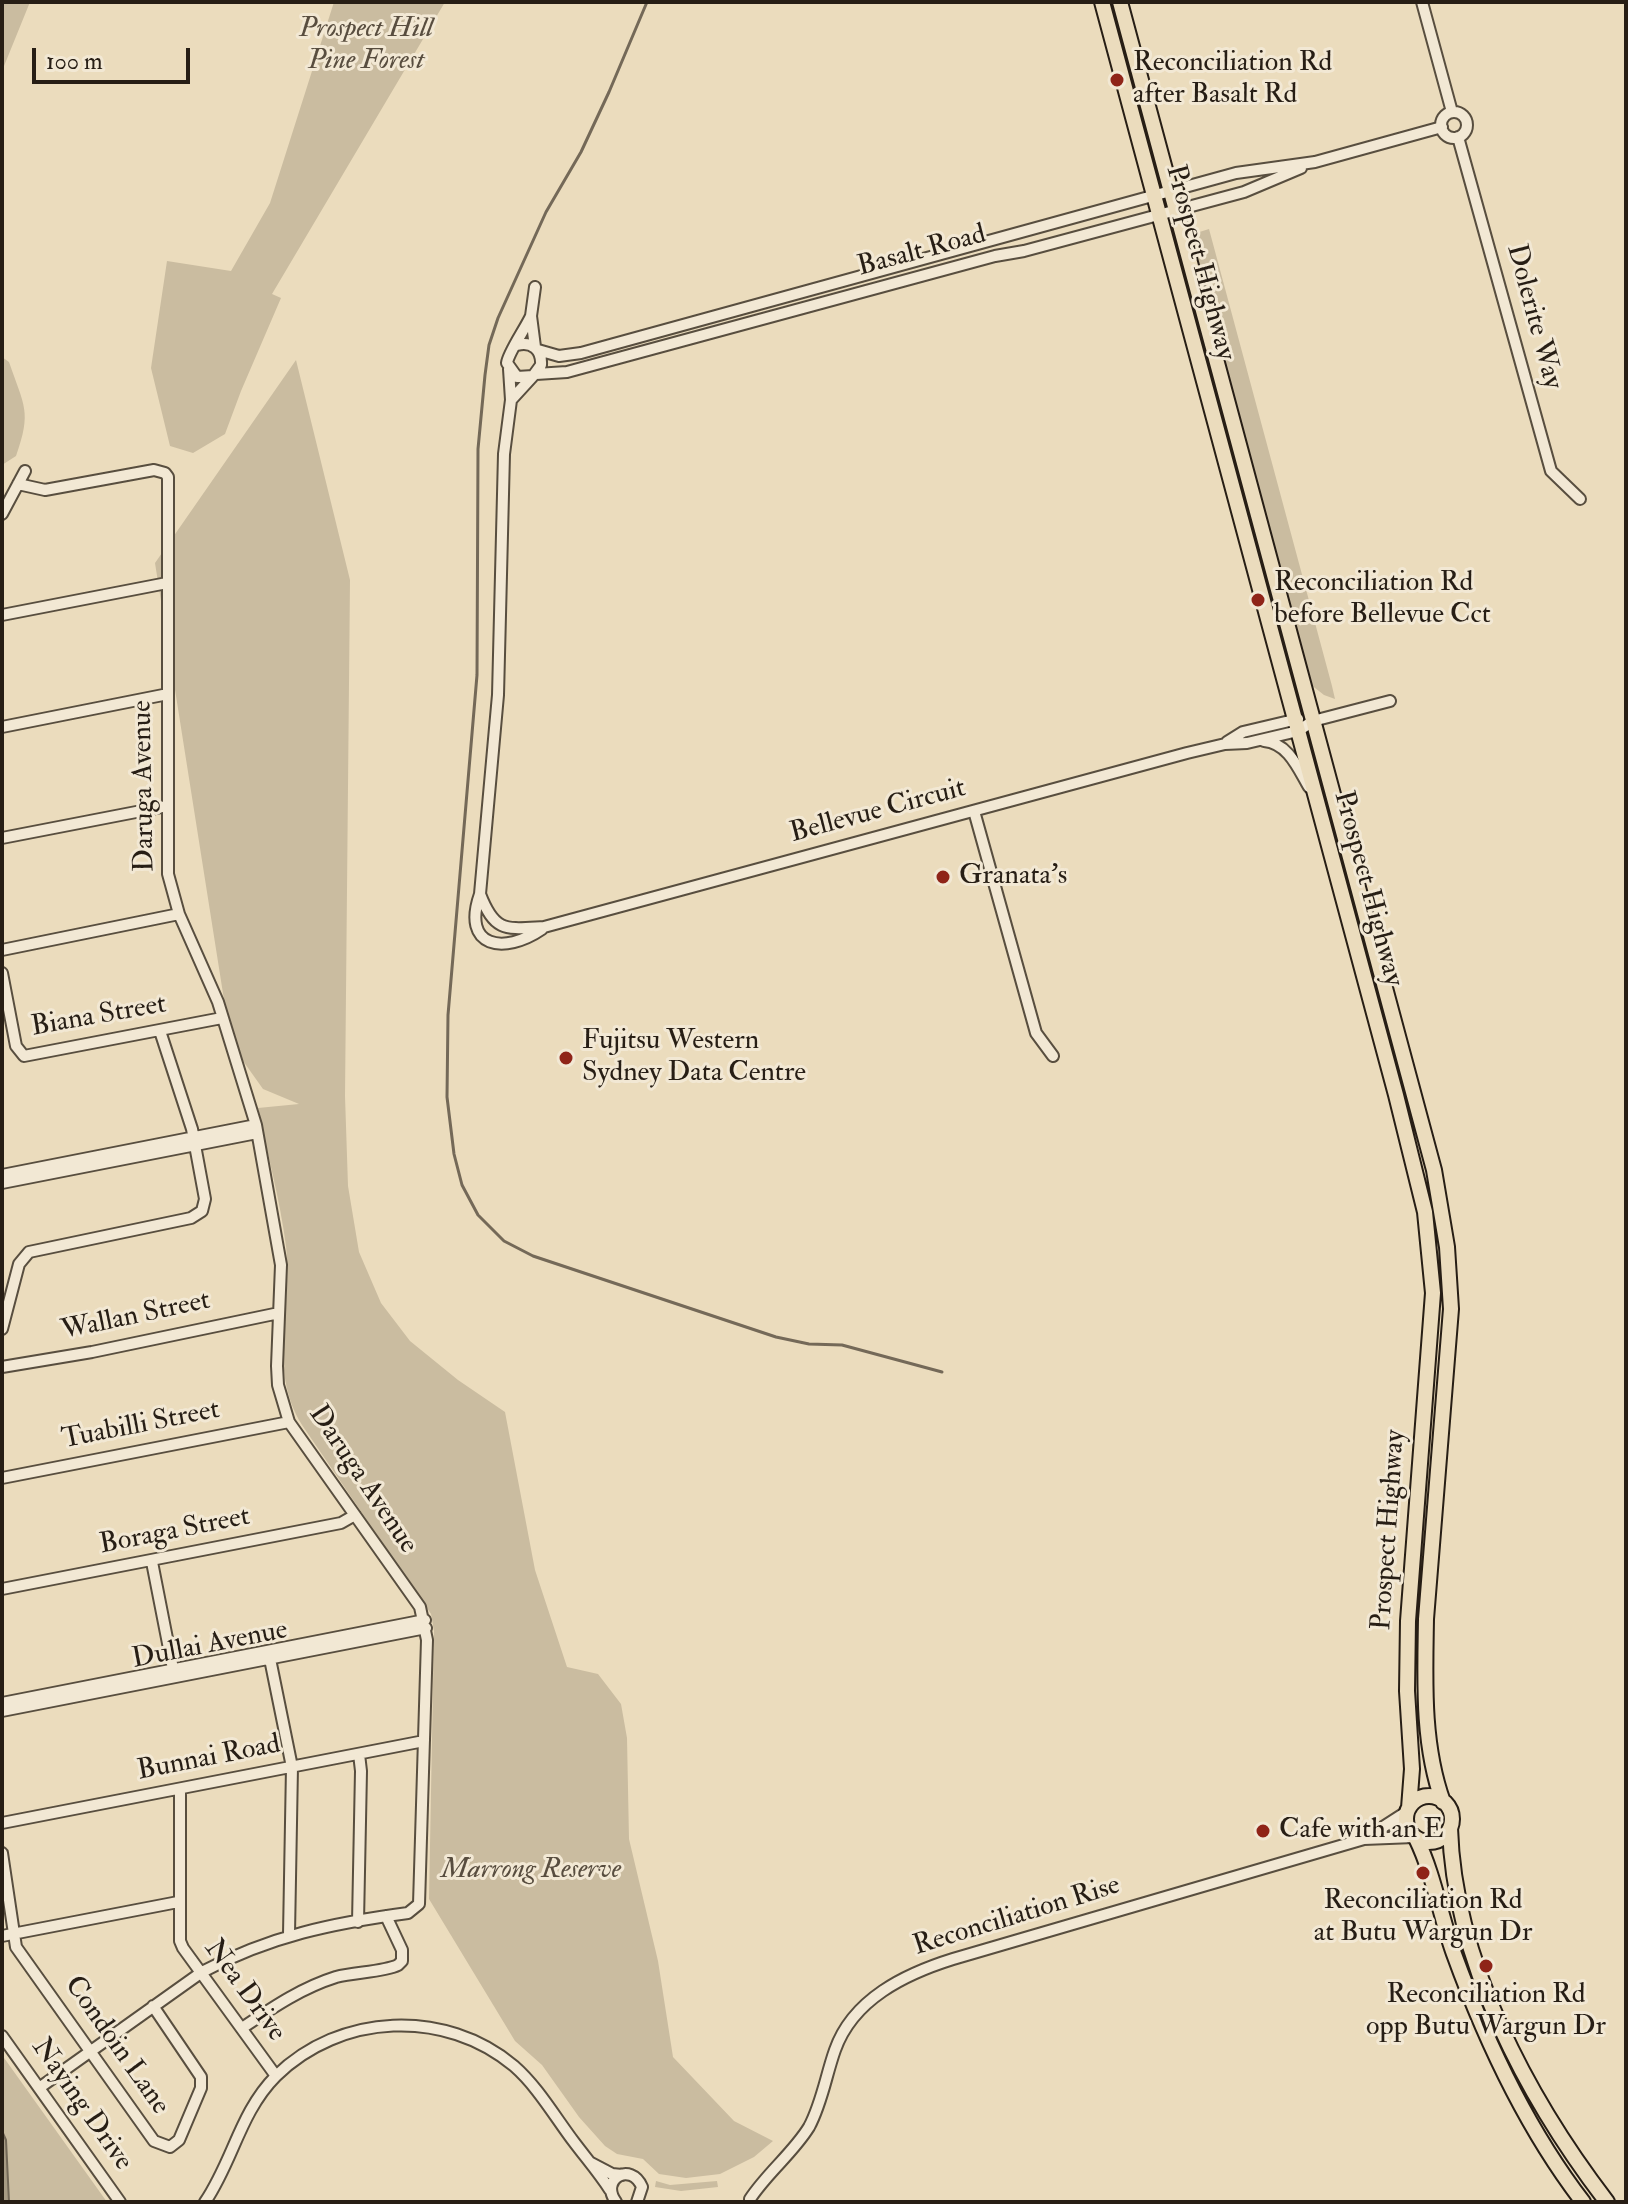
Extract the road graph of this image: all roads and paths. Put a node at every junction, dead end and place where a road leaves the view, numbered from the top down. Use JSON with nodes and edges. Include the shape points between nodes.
{"nodes":[{"id":1,"x":1102,"y":2,"type":"edge"},
{"id":2,"x":1120,"y":2,"type":"edge"},
{"id":3,"x":1422,"y":2,"type":"edge"},
{"id":4,"x":1452,"y":112,"type":"junction"},
{"id":5,"x":1442,"y":127,"type":"junction"},
{"id":6,"x":1458,"y":137,"type":"junction"},
{"id":7,"x":1315,"y":162,"type":"junction"},
{"id":8,"x":1170,"y":191,"type":"junction"},
{"id":9,"x":1155,"y":196,"type":"junction"},
{"id":10,"x":1176,"y":211,"type":"junction"},
{"id":11,"x":1159,"y":214,"type":"junction"},
{"id":12,"x":932,"y":258,"type":"junction"},
{"id":13,"x":935,"y":272,"type":"junction"},
{"id":14,"x":535,"y":287,"type":"dead end"},
{"id":15,"x":531,"y":316,"type":"junction"},
{"id":16,"x":517,"y":345,"type":"junction"},
{"id":17,"x":536,"y":348,"type":"junction"},
{"id":18,"x":509,"y":369,"type":"junction"},
{"id":19,"x":534,"y":375,"type":"junction"},
{"id":20,"x":511,"y":400,"type":"junction"},
{"id":21,"x":25,"y":471,"type":"dead end"},
{"id":22,"x":18,"y":484,"type":"junction"},
{"id":23,"x":1580,"y":499,"type":"dead end"},
{"id":24,"x":2,"y":514,"type":"edge"},
{"id":25,"x":167,"y":583,"type":"junction"},
{"id":26,"x":2,"y":615,"type":"edge"},
{"id":27,"x":168,"y":694,"type":"junction"},
{"id":28,"x":1390,"y":701,"type":"dead end"},
{"id":29,"x":1313,"y":721,"type":"junction"},
{"id":30,"x":1296,"y":725,"type":"junction"},
{"id":31,"x":2,"y":727,"type":"edge"},
{"id":32,"x":1258,"y":740,"type":"junction"},
{"id":33,"x":1225,"y":744,"type":"junction"},
{"id":34,"x":1316,"y":799,"type":"junction"},
{"id":35,"x":167,"y":806,"type":"junction"},
{"id":36,"x":974,"y":811,"type":"junction"},
{"id":37,"x":2,"y":838,"type":"edge"},
{"id":38,"x":480,"y":894,"type":"junction"},
{"id":39,"x":179,"y":914,"type":"junction"},
{"id":40,"x":544,"y":927,"type":"junction"},
{"id":41,"x":2,"y":950,"type":"edge"},
{"id":42,"x":2,"y":973,"type":"edge"},
{"id":43,"x":222,"y":1018,"type":"junction"},
{"id":44,"x":160,"y":1031,"type":"junction"},
{"id":45,"x":1053,"y":1056,"type":"dead end"},
{"id":46,"x":257,"y":1129,"type":"junction"},
{"id":47,"x":194,"y":1142,"type":"junction"},
{"id":48,"x":2,"y":1175,"type":"edge"},
{"id":49,"x":2,"y":1183,"type":"edge"},
{"id":50,"x":279,"y":1313,"type":"junction"},
{"id":51,"x":2,"y":1329,"type":"edge"},
{"id":52,"x":2,"y":1367,"type":"edge"},
{"id":53,"x":289,"y":1422,"type":"junction"},
{"id":54,"x":2,"y":1478,"type":"edge"},
{"id":55,"x":355,"y":1515,"type":"junction"},
{"id":56,"x":152,"y":1562,"type":"junction"},
{"id":57,"x":2,"y":1589,"type":"edge"},
{"id":58,"x":426,"y":1624,"type":"junction"},
{"id":59,"x":269,"y":1655,"type":"junction"},
{"id":60,"x":174,"y":1673,"type":"junction"},
{"id":61,"x":2,"y":1703,"type":"edge"},
{"id":62,"x":2,"y":1711,"type":"edge"},
{"id":63,"x":424,"y":1741,"type":"junction"},
{"id":64,"x":359,"y":1754,"type":"junction"},
{"id":65,"x":292,"y":1767,"type":"junction"},
{"id":66,"x":180,"y":1789,"type":"junction"},
{"id":67,"x":1443,"y":1802,"type":"junction"},
{"id":68,"x":1408,"y":1809,"type":"junction"},
{"id":69,"x":2,"y":1823,"type":"edge"},
{"id":70,"x":1450,"y":1828,"type":"junction"},
{"id":71,"x":1415,"y":1838,"type":"junction"},
{"id":72,"x":1364,"y":1839,"type":"junction"},
{"id":73,"x":2,"y":1853,"type":"edge"},
{"id":74,"x":178,"y":1902,"type":"junction"},
{"id":75,"x":386,"y":1916,"type":"junction"},
{"id":76,"x":358,"y":1922,"type":"junction"},
{"id":77,"x":14,"y":1933,"type":"junction"},
{"id":78,"x":289,"y":1934,"type":"junction"},
{"id":79,"x":2,"y":1936,"type":"edge"},
{"id":80,"x":202,"y":1972,"type":"junction"},
{"id":81,"x":153,"y":2006,"type":"junction"},
{"id":82,"x":242,"y":2028,"type":"junction"},
{"id":83,"x":2,"y":2036,"type":"edge"},
{"id":84,"x":90,"y":2051,"type":"junction"},
{"id":85,"x":276,"y":2076,"type":"junction"},
{"id":86,"x":39,"y":2088,"type":"junction"},
{"id":87,"x":591,"y":2163,"type":"junction"},
{"id":88,"x":622,"y":2175,"type":"junction"},
{"id":89,"x":610,"y":2190,"type":"junction"},
{"id":90,"x":750,"y":2199,"type":"dead end"},
{"id":91,"x":120,"y":2202,"type":"edge"},
{"id":92,"x":205,"y":2202,"type":"edge"},
{"id":93,"x":616,"y":2202,"type":"edge"},
{"id":94,"x":637,"y":2202,"type":"edge"},
{"id":95,"x":1583,"y":2202,"type":"edge"},
{"id":96,"x":1607,"y":2202,"type":"edge"}],
"edges":[{"from":1,"to":9,"type":"main road","name":"Prospect Highway"},
{"from":2,"to":8,"type":"main road","name":"Prospect Highway"},
{"from":3,"to":4,"type":"street"},
{"from":4,"to":5,"type":"street"},
{"from":4,"to":6,"type":"street","via":[[1466,119],[1465,132]]},
{"from":5,"to":6,"type":"street","via":[[1450,137]]},
{"from":5,"to":7,"type":"street","name":"Basalt Road"},
{"from":6,"to":23,"type":"street","name":"Dolerite Way","via":[[1551,471]]},
{"from":7,"to":8,"type":"street","name":"Basalt Road","via":[[1236,173]]},
{"from":7,"to":10,"type":"street","name":"Basalt Road","via":[[1244,192]]},
{"from":8,"to":9,"type":"street","name":"Basalt Road"},
{"from":8,"to":10,"type":"main road","name":"Prospect Highway"},
{"from":9,"to":11,"type":"main road","name":"Prospect Highway"},
{"from":9,"to":12,"type":"street","name":"Basalt Road"},
{"from":10,"to":11,"type":"street","name":"Basalt Road"},
{"from":10,"to":29,"type":"main road","name":"Prospect Highway"},
{"from":11,"to":13,"type":"street","name":"Basalt Road"},
{"from":11,"to":30,"type":"main road","name":"Prospect Highway"},
{"from":12,"to":13,"type":"street"},
{"from":12,"to":17,"type":"street","name":"Basalt Road","via":[[581,353],[559,356]]},
{"from":13,"to":19,"type":"street","name":"Basalt Road","via":[[567,372]]},
{"from":14,"to":15,"type":"street"},
{"from":15,"to":16,"type":"street"},
{"from":15,"to":17,"type":"street"},
{"from":16,"to":17,"type":"street"},
{"from":16,"to":18,"type":"street","via":[[509,352]]},
{"from":17,"to":19,"type":"street","via":[[542,359]]},
{"from":18,"to":19,"type":"street","via":[[517,377]]},
{"from":18,"to":20,"type":"street","name":"Bellevue Circuit"},
{"from":19,"to":20,"type":"street"},
{"from":20,"to":38,"type":"street","name":"Bellevue Circuit","via":[[504,454],[498,695]]},
{"from":21,"to":22,"type":"street"},
{"from":22,"to":24,"type":"street"},
{"from":22,"to":25,"type":"street","name":"Daruga Avenue","via":[[45,490],[154,470],[165,473]]},
{"from":25,"to":26,"type":"street"},
{"from":25,"to":27,"type":"street","name":"Daruga Avenue"},
{"from":27,"to":31,"type":"street"},
{"from":27,"to":35,"type":"street","name":"Daruga Avenue"},
{"from":28,"to":29,"type":"street","name":"Bellevue Circuit"},
{"from":29,"to":30,"type":"street","name":"Bellevue Circuit"},
{"from":29,"to":67,"type":"main road","name":"Prospect Highway","via":[[1434,1170],[1447,1247],[1451,1309],[1426,1619],[1431,1757]]},
{"from":30,"to":32,"type":"street","name":"Bellevue Circuit"},
{"from":30,"to":33,"type":"street","name":"Bellevue Circuit","via":[[1243,732]]},
{"from":30,"to":34,"type":"main road","name":"Prospect Highway"},
{"from":32,"to":33,"type":"street","name":"Bellevue Circuit"},
{"from":32,"to":34,"type":"street","via":[[1285,749]]},
{"from":33,"to":36,"type":"street","name":"Bellevue Circuit"},
{"from":34,"to":68,"type":"main road","name":"Prospect Highway","via":[[1422,1195],[1433,1273],[1408,1621]]},
{"from":35,"to":37,"type":"street"},
{"from":35,"to":39,"type":"street","name":"Daruga Avenue","via":[[168,874]]},
{"from":36,"to":40,"type":"street","name":"Bellevue Circuit"},
{"from":36,"to":45,"type":"street","via":[[1036,1033]]},
{"from":38,"to":40,"type":"street","name":"Bellevue Circuit","via":[[490,918],[502,927]]},
{"from":38,"to":40,"type":"street","name":"Bellevue Circuit","via":[[474,918],[484,938],[513,944]]},
{"from":39,"to":41,"type":"street"},
{"from":39,"to":43,"type":"street","name":"Daruga Avenue"},
{"from":42,"to":44,"type":"street","name":"Biana Street","via":[[16,1046],[24,1056]]},
{"from":43,"to":44,"type":"street","name":"Biana Street"},
{"from":43,"to":46,"type":"street","name":"Daruga Avenue"},
{"from":44,"to":47,"type":"street"},
{"from":46,"to":47,"type":"street"},
{"from":46,"to":50,"type":"street","name":"Daruga Avenue","via":[[280,1249]]},
{"from":47,"to":48,"type":"street"},
{"from":47,"to":49,"type":"street"},
{"from":47,"to":51,"type":"street","via":[[205,1199],[202,1211],[191,1218],[29,1252],[19,1264]]},
{"from":50,"to":52,"type":"street","name":"Wallan Street"},
{"from":50,"to":53,"type":"street","name":"Daruga Avenue","via":[[278,1385]]},
{"from":53,"to":54,"type":"street","name":"Tuabilli Street"},
{"from":53,"to":55,"type":"street","name":"Daruga Avenue"},
{"from":55,"to":56,"type":"street","name":"Boraga Street","via":[[341,1523]]},
{"from":55,"to":58,"type":"street","name":"Daruga Avenue","via":[[420,1607]]},
{"from":56,"to":57,"type":"street","name":"Boraga Street"},
{"from":56,"to":60,"type":"street"},
{"from":58,"to":59,"type":"street","name":"Dullai Avenue"},
{"from":58,"to":63,"type":"street"},
{"from":59,"to":60,"type":"street","name":"Dullai Avenue"},
{"from":59,"to":65,"type":"street"},
{"from":60,"to":61,"type":"street","name":"Dullai Avenue"},
{"from":60,"to":62,"type":"street","name":"Dullai Avenue"},
{"from":63,"to":64,"type":"street","name":"Bunnai Road"},
{"from":63,"to":75,"type":"street","via":[[421,1899],[408,1913]]},
{"from":64,"to":65,"type":"street","name":"Bunnai Road"},
{"from":64,"to":76,"type":"street"},
{"from":65,"to":66,"type":"street","name":"Bunnai Road"},
{"from":65,"to":78,"type":"street"},
{"from":66,"to":69,"type":"street","name":"Bunnai Road"},
{"from":66,"to":74,"type":"street","name":"Nea Drive"},
{"from":67,"to":68,"type":"main road","via":[[1424,1797]]},
{"from":67,"to":70,"type":"main road","via":[[1451,1813]]},
{"from":68,"to":71,"type":"main road","via":[[1406,1825]]},
{"from":68,"to":72,"type":"street","name":"Reconciliation Rise"},
{"from":70,"to":71,"type":"main road","via":[[1433,1842]]},
{"from":70,"to":96,"type":"main road","via":[[1461,1916],[1507,2040],[1548,2116]]},
{"from":71,"to":72,"type":"street","name":"Reconciliation Rise"},
{"from":71,"to":95,"type":"main road","via":[[1481,2024],[1531,2123]]},
{"from":72,"to":90,"type":"street","name":"Reconciliation Rise","via":[[953,1959],[899,1980],[876,1995],[846,2029],[809,2127]]},
{"from":73,"to":77,"type":"street","name":"Condoin Lane"},
{"from":74,"to":77,"type":"street"},
{"from":74,"to":80,"type":"street","name":"Nea Drive","via":[[180,1941]]},
{"from":75,"to":76,"type":"street"},
{"from":75,"to":82,"type":"street","via":[[402,1950],[398,1965],[318,1984]]},
{"from":76,"to":78,"type":"street"},
{"from":77,"to":79,"type":"street"},
{"from":77,"to":84,"type":"street","name":"Condoin Lane","via":[[16,1947]]},
{"from":78,"to":80,"type":"street"},
{"from":80,"to":81,"type":"street"},
{"from":80,"to":82,"type":"street","name":"Nea Drive"},
{"from":81,"to":84,"type":"street"},
{"from":81,"to":84,"type":"street","name":"Condoin Lane","via":[[201,2077],[176,2144],[154,2141]]},
{"from":82,"to":85,"type":"street","name":"Nea Drive"},
{"from":83,"to":86,"type":"street","name":"Naying Drive"},
{"from":84,"to":86,"type":"street"},
{"from":85,"to":87,"type":"street","via":[[342,2035],[393,2025],[442,2029],[466,2037],[516,2068]]},
{"from":85,"to":92,"type":"street","via":[[255,2100]]},
{"from":86,"to":91,"type":"street","name":"Naying Drive"},
{"from":87,"to":88,"type":"street"},
{"from":87,"to":89,"type":"street"},
{"from":88,"to":89,"type":"street"},
{"from":88,"to":94,"type":"street","via":[[633,2175],[640,2183]]},
{"from":89,"to":93,"type":"street"}]}
